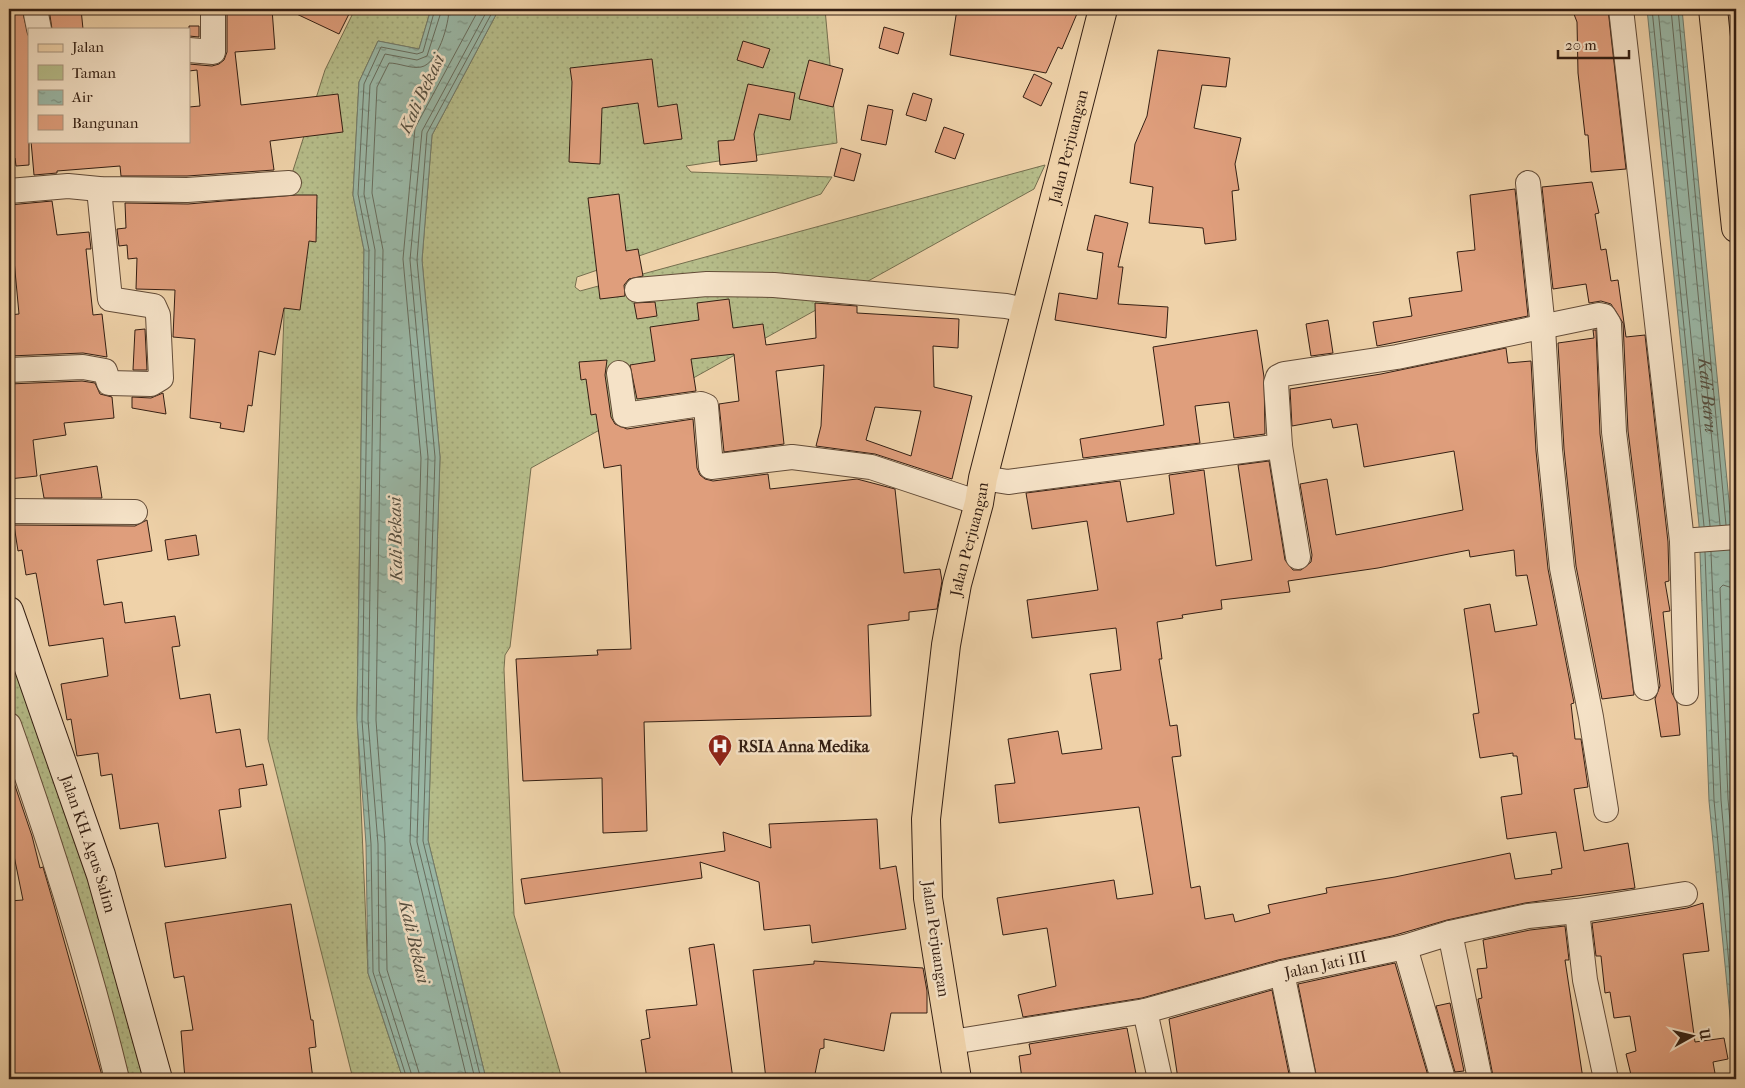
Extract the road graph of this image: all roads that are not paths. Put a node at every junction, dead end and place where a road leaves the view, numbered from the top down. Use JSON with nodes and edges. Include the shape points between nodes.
{"nodes":[{"id":1,"x":35,"y":9,"type":"edge"},
{"id":2,"x":213,"y":9,"type":"edge"},
{"id":3,"x":1103,"y":9,"type":"edge"},
{"id":4,"x":1621,"y":9,"type":"edge"},
{"id":5,"x":1713,"y":9,"type":"edge"},
{"id":6,"x":38,"y":28,"type":"edge"},
{"id":7,"x":190,"y":50,"type":"edge"},
{"id":8,"x":289,"y":183,"type":"dead end"},
{"id":9,"x":1528,"y":183,"type":"dead end"},
{"id":10,"x":99,"y":189,"type":"junction"},
{"id":11,"x":9,"y":191,"type":"edge"},
{"id":12,"x":1736,"y":228,"type":"edge"},
{"id":13,"x":637,"y":290,"type":"dead end"},
{"id":14,"x":1025,"y":310,"type":"junction"},
{"id":15,"x":1543,"y":328,"type":"junction"},
{"id":16,"x":9,"y":370,"type":"edge"},
{"id":17,"x":619,"y":372,"type":"dead end"},
{"id":18,"x":1280,"y":446,"type":"junction"},
{"id":19,"x":981,"y":491,"type":"junction"},
{"id":20,"x":9,"y":510,"type":"edge"},
{"id":21,"x":135,"y":512,"type":"dead end"},
{"id":22,"x":1736,"y":537,"type":"edge"},
{"id":23,"x":1688,"y":540,"type":"junction"},
{"id":24,"x":1298,"y":557,"type":"dead end"},
{"id":25,"x":9,"y":611,"type":"edge"},
{"id":26,"x":1646,"y":688,"type":"dead end"},
{"id":27,"x":1686,"y":693,"type":"dead end"},
{"id":28,"x":9,"y":725,"type":"edge"},
{"id":29,"x":1606,"y":810,"type":"dead end"},
{"id":30,"x":1685,"y":894,"type":"dead end"},
{"id":31,"x":1576,"y":911,"type":"junction"},
{"id":32,"x":1450,"y":933,"type":"junction"},
{"id":33,"x":1405,"y":947,"type":"junction"},
{"id":34,"x":1282,"y":974,"type":"junction"},
{"id":35,"x":1145,"y":1011,"type":"junction"},
{"id":36,"x":952,"y":1042,"type":"junction"},
{"id":37,"x":117,"y":1079,"type":"edge"},
{"id":38,"x":158,"y":1079,"type":"edge"},
{"id":39,"x":957,"y":1079,"type":"edge"},
{"id":40,"x":1160,"y":1079,"type":"edge"},
{"id":41,"x":1304,"y":1079,"type":"edge"},
{"id":42,"x":1443,"y":1079,"type":"edge"},
{"id":43,"x":1480,"y":1079,"type":"edge"},
{"id":44,"x":1606,"y":1079,"type":"edge"}],
"edges":[{"from":1,"to":6,"type":"street"},
{"from":2,"to":7,"type":"street","via":[[213,52]]},
{"from":3,"to":14,"type":"main road","name":"Jalan Perjuangan"},
{"from":4,"to":23,"type":"street"},
{"from":5,"to":12,"type":"main road"},
{"from":8,"to":10,"type":"street","via":[[187,190]]},
{"from":9,"to":15,"type":"street"},
{"from":10,"to":11,"type":"street","via":[[68,186]]},
{"from":10,"to":16,"type":"street","via":[[110,299],[154,306],[158,314],[161,378],[151,384],[109,383],[105,371],[83,367]]},
{"from":13,"to":14,"type":"street","via":[[707,284],[774,285]]},
{"from":14,"to":19,"type":"main road","name":"Jalan Perjuangan"},
{"from":15,"to":18,"type":"street","via":[[1398,357],[1284,374],[1276,383]]},
{"from":15,"to":26,"type":"street","via":[[1599,315],[1609,324],[1614,432]]},
{"from":15,"to":29,"type":"street","via":[[1550,450],[1562,568]]},
{"from":17,"to":19,"type":"street","via":[[626,415],[701,404],[706,406],[710,467],[792,457],[871,466]]},
{"from":18,"to":19,"type":"street","via":[[1008,482]]},
{"from":18,"to":24,"type":"street"},
{"from":19,"to":36,"type":"main road","name":"Jalan Perjuangan","via":[[957,584],[946,645],[926,819],[928,898]]},
{"from":20,"to":21,"type":"street"},
{"from":22,"to":23,"type":"street"},
{"from":23,"to":27,"type":"street"},
{"from":25,"to":38,"type":"street","name":"Jalan KH. Agus Salim","via":[[101,875]]},
{"from":28,"to":37,"type":"street","via":[[67,900]]},
{"from":30,"to":31,"type":"street","name":"Jalan Jati III"},
{"from":31,"to":32,"type":"street","name":"Jalan Jati III","via":[[1528,916]]},
{"from":31,"to":44,"type":"street","via":[[1584,980]]},
{"from":32,"to":33,"type":"street","name":"Jalan Jati III"},
{"from":32,"to":43,"type":"street"},
{"from":33,"to":34,"type":"street","name":"Jalan Jati III"},
{"from":33,"to":42,"type":"street"},
{"from":34,"to":35,"type":"street","name":"Jalan Jati III"},
{"from":34,"to":41,"type":"street"},
{"from":35,"to":36,"type":"street","name":"Jalan Jati III"},
{"from":35,"to":40,"type":"street"},
{"from":36,"to":39,"type":"main road","name":"Jalan Perjuangan"}]}
